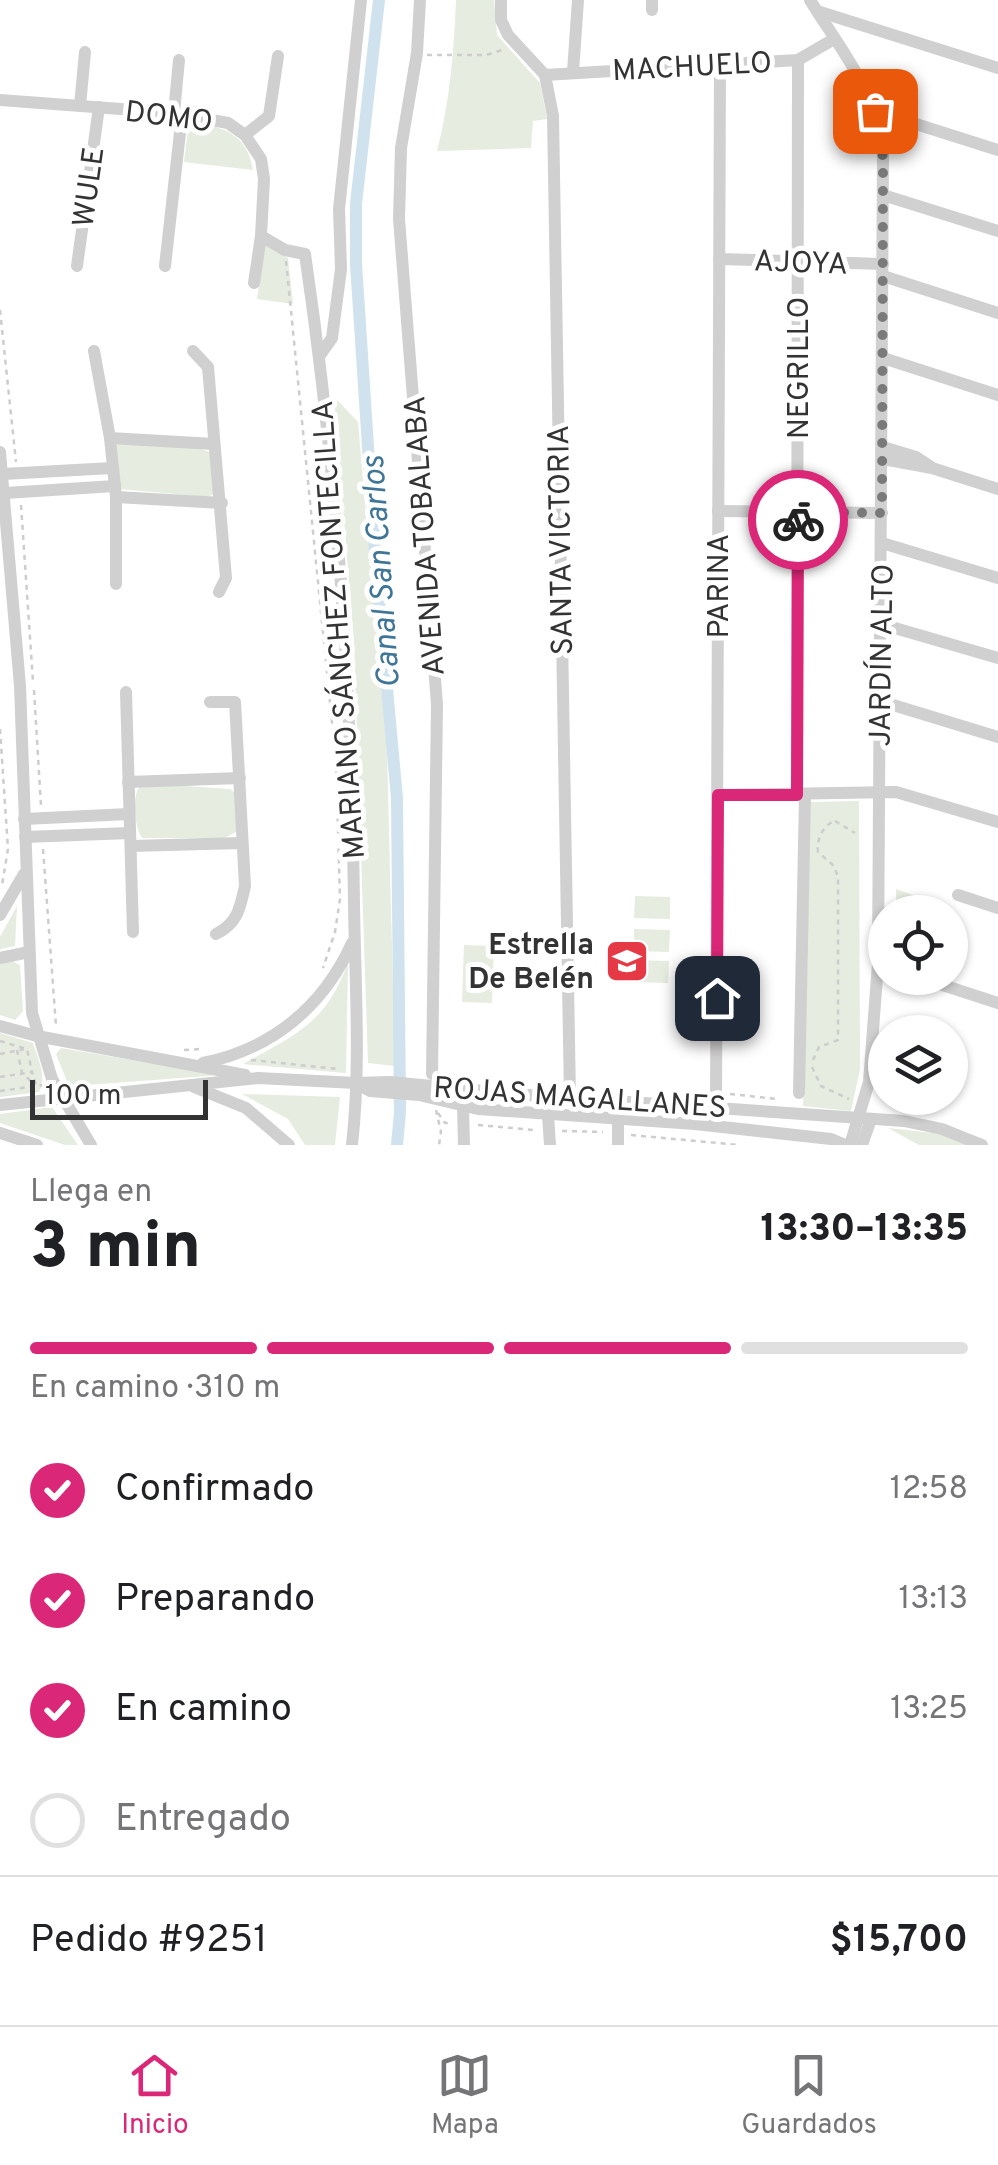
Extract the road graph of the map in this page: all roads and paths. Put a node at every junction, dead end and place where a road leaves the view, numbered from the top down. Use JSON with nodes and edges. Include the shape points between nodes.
{"nodes":[{"id":1,"x":361,"y":0,"type":"edge"},
{"id":2,"x":420,"y":0,"type":"edge"},
{"id":3,"x":501,"y":0,"type":"edge"},
{"id":4,"x":578,"y":0,"type":"edge"},
{"id":5,"x":814,"y":5,"type":"edge"},
{"id":6,"x":834,"y":39,"type":"junction"},
{"id":7,"x":517,"y":43,"type":"junction"},
{"id":8,"x":85,"y":52,"type":"dead end"},
{"id":9,"x":416,"y":53,"type":"junction"},
{"id":10,"x":278,"y":56,"type":"dead end"},
{"id":11,"x":180,"y":60,"type":"dead end"},
{"id":12,"x":798,"y":60,"type":"junction"},
{"id":13,"x":720,"y":64,"type":"junction"},
{"id":14,"x":998,"y":68,"type":"edge"},
{"id":15,"x":573,"y":72,"type":"junction"},
{"id":16,"x":545,"y":75,"type":"junction"},
{"id":17,"x":0,"y":100,"type":"edge"},
{"id":18,"x":80,"y":106,"type":"junction"},
{"id":19,"x":99,"y":107,"type":"junction"},
{"id":20,"x":875,"y":111,"type":"junction"},
{"id":21,"x":178,"y":114,"type":"junction"},
{"id":22,"x":245,"y":135,"type":"junction"},
{"id":23,"x":998,"y":150,"type":"edge"},
{"id":24,"x":883,"y":195,"type":"junction"},
{"id":25,"x":998,"y":231,"type":"edge"},
{"id":26,"x":261,"y":236,"type":"junction"},
{"id":27,"x":285,"y":250,"type":"junction"},
{"id":28,"x":719,"y":260,"type":"junction"},
{"id":29,"x":798,"y":261,"type":"junction"},
{"id":30,"x":78,"y":266,"type":"dead end"},
{"id":31,"x":165,"y":266,"type":"dead end"},
{"id":32,"x":883,"y":270,"type":"junction"},
{"id":33,"x":254,"y":283,"type":"dead end"},
{"id":34,"x":998,"y":313,"type":"edge"},
{"id":35,"x":94,"y":351,"type":"dead end"},
{"id":36,"x":193,"y":351,"type":"dead end"},
{"id":37,"x":320,"y":355,"type":"junction"},
{"id":38,"x":883,"y":358,"type":"junction"},
{"id":39,"x":998,"y":395,"type":"edge"},
{"id":40,"x":110,"y":438,"type":"junction"},
{"id":41,"x":214,"y":444,"type":"junction"},
{"id":42,"x":0,"y":452,"type":"edge"},
{"id":43,"x":882,"y":453,"type":"junction"},
{"id":44,"x":112,"y":468,"type":"junction"},
{"id":45,"x":3,"y":474,"type":"junction"},
{"id":46,"x":998,"y":489,"type":"edge"},
{"id":47,"x":115,"y":492,"type":"junction"},
{"id":48,"x":6,"y":493,"type":"junction"},
{"id":49,"x":222,"y":503,"type":"junction"},
{"id":50,"x":718,"y":511,"type":"junction"},
{"id":51,"x":798,"y":512,"type":"junction"},
{"id":52,"x":882,"y":513,"type":"junction"},
{"id":53,"x":882,"y":543,"type":"junction"},
{"id":54,"x":998,"y":578,"type":"edge"},
{"id":55,"x":116,"y":584,"type":"dead end"},
{"id":56,"x":218,"y":592,"type":"dead end"},
{"id":57,"x":881,"y":624,"type":"junction"},
{"id":58,"x":998,"y":658,"type":"edge"},
{"id":59,"x":126,"y":692,"type":"dead end"},
{"id":60,"x":880,"y":701,"type":"junction"},
{"id":61,"x":210,"y":702,"type":"dead end"},
{"id":62,"x":0,"y":729,"type":"edge"},
{"id":63,"x":998,"y":737,"type":"edge"},
{"id":64,"x":240,"y":778,"type":"junction"},
{"id":65,"x":128,"y":782,"type":"junction"},
{"id":66,"x":880,"y":793,"type":"junction"},
{"id":67,"x":718,"y":795,"type":"junction"},
{"id":68,"x":801,"y":795,"type":"junction"},
{"id":69,"x":832,"y":795,"type":"junction"},
{"id":70,"x":130,"y":814,"type":"junction"},
{"id":71,"x":24,"y":819,"type":"junction"},
{"id":72,"x":833,"y":821,"type":"junction"},
{"id":73,"x":998,"y":822,"type":"edge"},
{"id":74,"x":856,"y":833,"type":"dead end"},
{"id":75,"x":24,"y":837,"type":"junction"},
{"id":76,"x":130,"y":839,"type":"junction"},
{"id":77,"x":242,"y":843,"type":"junction"},
{"id":78,"x":25,"y":872,"type":"junction"},
{"id":79,"x":0,"y":891,"type":"edge"},
{"id":80,"x":881,"y":895,"type":"edge"},
{"id":81,"x":968,"y":898,"type":"edge"},
{"id":82,"x":998,"y":908,"type":"edge"},
{"id":83,"x":0,"y":915,"type":"edge"},
{"id":84,"x":133,"y":932,"type":"dead end"},
{"id":85,"x":216,"y":934,"type":"dead end"},
{"id":86,"x":355,"y":936,"type":"junction"},
{"id":87,"x":29,"y":952,"type":"junction"},
{"id":88,"x":0,"y":958,"type":"edge"},
{"id":89,"x":318,"y":976,"type":"dead end"},
{"id":90,"x":968,"y":993,"type":"edge"},
{"id":91,"x":878,"y":995,"type":"edge"},
{"id":92,"x":998,"y":1003,"type":"edge"},
{"id":93,"x":0,"y":1026,"type":"edge"},
{"id":94,"x":56,"y":1030,"type":"dead end"},
{"id":95,"x":35,"y":1040,"type":"junction"},
{"id":96,"x":0,"y":1041,"type":"edge"},
{"id":97,"x":206,"y":1049,"type":"dead end"},
{"id":98,"x":17,"y":1050,"type":"junction"},
{"id":99,"x":183,"y":1050,"type":"dead end"},
{"id":100,"x":0,"y":1054,"type":"edge"},
{"id":101,"x":228,"y":1057,"type":"junction"},
{"id":102,"x":197,"y":1064,"type":"junction"},
{"id":103,"x":32,"y":1072,"type":"junction"},
{"id":104,"x":22,"y":1073,"type":"junction"},
{"id":105,"x":432,"y":1074,"type":"dead end"},
{"id":106,"x":0,"y":1077,"type":"edge"},
{"id":107,"x":356,"y":1077,"type":"junction"},
{"id":108,"x":258,"y":1078,"type":"junction"},
{"id":109,"x":187,"y":1085,"type":"junction"},
{"id":110,"x":36,"y":1086,"type":"junction"},
{"id":111,"x":0,"y":1091,"type":"edge"},
{"id":112,"x":476,"y":1091,"type":"junction"},
{"id":113,"x":417,"y":1092,"type":"junction"},
{"id":114,"x":799,"y":1093,"type":"dead end"},
{"id":115,"x":514,"y":1094,"type":"junction"},
{"id":116,"x":841,"y":1096,"type":"junction"},
{"id":117,"x":61,"y":1097,"type":"junction"},
{"id":118,"x":570,"y":1098,"type":"junction"},
{"id":119,"x":436,"y":1104,"type":"junction"},
{"id":120,"x":840,"y":1104,"type":"dead end"},
{"id":121,"x":0,"y":1105,"type":"edge"},
{"id":122,"x":463,"y":1107,"type":"junction"},
{"id":123,"x":716,"y":1108,"type":"junction"},
{"id":124,"x":516,"y":1112,"type":"junction"},
{"id":125,"x":804,"y":1114,"type":"junction"},
{"id":126,"x":864,"y":1114,"type":"junction"},
{"id":127,"x":548,"y":1115,"type":"junction"},
{"id":128,"x":618,"y":1119,"type":"junction"},
{"id":129,"x":464,"y":1124,"type":"junction"},
{"id":130,"x":696,"y":1124,"type":"junction"},
{"id":131,"x":725,"y":1127,"type":"junction"},
{"id":132,"x":0,"y":1132,"type":"edge"},
{"id":133,"x":613,"y":1137,"type":"edge"},
{"id":134,"x":550,"y":1138,"type":"edge"},
{"id":135,"x":36,"y":1145,"type":"edge"},
{"id":136,"x":91,"y":1145,"type":"edge"},
{"id":137,"x":289,"y":1145,"type":"edge"},
{"id":138,"x":352,"y":1145,"type":"edge"},
{"id":139,"x":439,"y":1145,"type":"edge"},
{"id":140,"x":464,"y":1145,"type":"edge"},
{"id":141,"x":738,"y":1145,"type":"edge"},
{"id":142,"x":848,"y":1145,"type":"edge"},
{"id":143,"x":862,"y":1145,"type":"edge"},
{"id":144,"x":982,"y":1145,"type":"edge"}],
"edges":[{"from":1,"to":37,"type":"street","name":"MARIANO SÁNCHEZ FONTECILLA","via":[[339,209],[341,269],[332,338]]},
{"from":2,"to":9,"type":"street","name":"AVENIDA TOBALABA"},
{"from":3,"to":7,"type":"street","via":[[501,20]]},
{"from":4,"to":15,"type":"street"},
{"from":5,"to":6,"type":"street","name":"JARDÍN ALTO"},
{"from":5,"to":14,"type":"street"},
{"from":6,"to":12,"type":"street","name":"MACHUELO"},
{"from":6,"to":20,"type":"street","name":"JARDÍN ALTO"},
{"from":7,"to":9,"type":"path","via":[[486,56]]},
{"from":7,"to":16,"type":"street"},
{"from":8,"to":18,"type":"street","name":"WULE"},
{"from":9,"to":105,"type":"street","name":"AVENIDA TOBALABA","via":[[401,148],[399,219],[437,704]]},
{"from":10,"to":22,"type":"street","via":[[269,116]]},
{"from":11,"to":21,"type":"street"},
{"from":12,"to":13,"type":"street","name":"MACHUELO"},
{"from":12,"to":29,"type":"street","name":"NEGRILLO"},
{"from":13,"to":15,"type":"street","name":"MACHUELO"},
{"from":13,"to":28,"type":"street","name":"PARINA"},
{"from":15,"to":16,"type":"street","name":"MACHUELO"},
{"from":16,"to":118,"type":"street","name":"SANTA VICTORIA","via":[[553,136]]},
{"from":17,"to":18,"type":"street","name":"DOMO"},
{"from":18,"to":19,"type":"street","name":"DOMO"},
{"from":19,"to":21,"type":"street","name":"DOMO"},
{"from":19,"to":30,"type":"street","name":"WULE"},
{"from":20,"to":23,"type":"street"},
{"from":20,"to":24,"type":"street","name":"JARDÍN ALTO"},
{"from":21,"to":22,"type":"street","name":"DOMO","via":[[218,120]]},
{"from":21,"to":31,"type":"street"},
{"from":22,"to":26,"type":"street","name":"DOMO","via":[[263,169]]},
{"from":24,"to":25,"type":"street"},
{"from":24,"to":32,"type":"street","name":"JARDÍN ALTO"},
{"from":26,"to":27,"type":"street"},
{"from":26,"to":33,"type":"street","name":"DOMO"},
{"from":27,"to":37,"type":"street","name":"MARIANO SÁNCHEZ FONTECILLA","via":[[305,254]]},
{"from":27,"to":89,"type":"path","via":[[338,808],[338,916]]},
{"from":28,"to":29,"type":"street","name":"AJOYA"},
{"from":28,"to":50,"type":"street","name":"PARINA"},
{"from":29,"to":32,"type":"street","name":"AJOYA"},
{"from":29,"to":51,"type":"street","name":"NEGRILLO"},
{"from":32,"to":34,"type":"street","name":"AJOYA"},
{"from":32,"to":38,"type":"street","name":"JARDÍN ALTO"},
{"from":35,"to":40,"type":"street"},
{"from":36,"to":41,"type":"street","via":[[208,367]]},
{"from":37,"to":86,"type":"street","name":"MARIANO SÁNCHEZ FONTECILLA","via":[[352,760]]},
{"from":38,"to":39,"type":"street"},
{"from":38,"to":43,"type":"street","name":"JARDÍN ALTO"},
{"from":40,"to":41,"type":"street"},
{"from":40,"to":44,"type":"street"},
{"from":41,"to":49,"type":"street"},
{"from":42,"to":45,"type":"street"},
{"from":43,"to":46,"type":"street","via":[[916,458]]},
{"from":43,"to":52,"type":"street","name":"JARDÍN ALTO"},
{"from":44,"to":45,"type":"street"},
{"from":44,"to":47,"type":"street"},
{"from":45,"to":48,"type":"street"},
{"from":47,"to":48,"type":"street"},
{"from":47,"to":49,"type":"street"},
{"from":47,"to":55,"type":"street"},
{"from":48,"to":71,"type":"street"},
{"from":49,"to":56,"type":"street","via":[[226,578]]},
{"from":50,"to":51,"type":"street"},
{"from":50,"to":67,"type":"street","name":"PARINA"},
{"from":51,"to":52,"type":"street"},
{"from":51,"to":68,"type":"street","name":"NEGRILLO"},
{"from":52,"to":53,"type":"street","name":"JARDÍN ALTO"},
{"from":53,"to":54,"type":"street"},
{"from":53,"to":57,"type":"street","name":"JARDÍN ALTO"},
{"from":57,"to":58,"type":"street"},
{"from":57,"to":60,"type":"street","name":"JARDÍN ALTO"},
{"from":59,"to":65,"type":"street"},
{"from":60,"to":63,"type":"street"},
{"from":60,"to":66,"type":"street","name":"JARDÍN ALTO"},
{"from":61,"to":64,"type":"street","via":[[234,702]]},
{"from":62,"to":79,"type":"path","via":[[8,849]]},
{"from":64,"to":65,"type":"street"},
{"from":64,"to":77,"type":"street"},
{"from":65,"to":70,"type":"street"},
{"from":66,"to":69,"type":"street"},
{"from":66,"to":73,"type":"street"},
{"from":66,"to":80,"type":"street","name":"JARDÍN ALTO"},
{"from":67,"to":68,"type":"street"},
{"from":67,"to":123,"type":"street","name":"PARINA"},
{"from":68,"to":69,"type":"street"},
{"from":68,"to":114,"type":"street","name":"NEGRILLO"},
{"from":69,"to":72,"type":"path"},
{"from":70,"to":71,"type":"street"},
{"from":70,"to":76,"type":"street"},
{"from":71,"to":75,"type":"street"},
{"from":72,"to":74,"type":"path"},
{"from":72,"to":116,"type":"path","via":[[823,830],[818,852],[834,866],[839,886],[838,1040],[819,1047],[812,1064],[816,1082]]},
{"from":75,"to":76,"type":"street"},
{"from":75,"to":78,"type":"street"},
{"from":76,"to":77,"type":"street"},
{"from":76,"to":84,"type":"street"},
{"from":77,"to":85,"type":"street","via":[[240,912]]},
{"from":78,"to":83,"type":"street"},
{"from":78,"to":87,"type":"street"},
{"from":81,"to":82,"type":"street"},
{"from":86,"to":101,"type":"street","via":[[304,1013],[272,1038]]},
{"from":86,"to":107,"type":"street","name":"MARIANO SÁNCHEZ FONTECILLA"},
{"from":87,"to":88,"type":"street"},
{"from":87,"to":95,"type":"street"},
{"from":90,"to":92,"type":"street"},
{"from":91,"to":126,"type":"street","name":"JARDÍN ALTO"},
{"from":93,"to":95,"type":"street","name":"ROJAS MAGALLANES"},
{"from":94,"to":95,"type":"path"},
{"from":95,"to":96,"type":"path"},
{"from":95,"to":98,"type":"path"},
{"from":95,"to":102,"type":"street","name":"ROJAS MAGALLANES"},
{"from":95,"to":103,"type":"path"},
{"from":95,"to":117,"type":"street"},
{"from":97,"to":99,"type":"path"},
{"from":98,"to":100,"type":"path"},
{"from":98,"to":104,"type":"path"},
{"from":101,"to":102,"type":"street"},
{"from":101,"to":107,"type":"path"},
{"from":102,"to":108,"type":"street","name":"ROJAS MAGALLANES"},
{"from":103,"to":104,"type":"path"},
{"from":103,"to":110,"type":"path"},
{"from":104,"to":106,"type":"path"},
{"from":104,"to":110,"type":"path"},
{"from":107,"to":108,"type":"street","name":"ROJAS MAGALLANES"},
{"from":107,"to":113,"type":"street","name":"ROJAS MAGALLANES","via":[[370,1091]]},
{"from":107,"to":138,"type":"street","name":"MARIANO SÁNCHEZ FONTECILLA"},
{"from":108,"to":109,"type":"street","name":"ROJAS MAGALLANES"},
{"from":109,"to":117,"type":"street","name":"ROJAS MAGALLANES"},
{"from":109,"to":137,"type":"street","via":[[246,1108]]},
{"from":110,"to":111,"type":"path"},
{"from":112,"to":113,"type":"street","name":"ROJAS MAGALLANES"},
{"from":112,"to":115,"type":"street","name":"ROJAS MAGALLANES"},
{"from":112,"to":122,"type":"street"},
{"from":113,"to":119,"type":"street","name":"ROJAS MAGALLANES"},
{"from":113,"to":119,"type":"path","via":[[426,1105]]},
{"from":115,"to":118,"type":"street","name":"ROJAS MAGALLANES"},
{"from":115,"to":124,"type":"street"},
{"from":116,"to":120,"type":"path"},
{"from":116,"to":126,"type":"path"},
{"from":117,"to":121,"type":"street","name":"ROJAS MAGALLANES"},
{"from":117,"to":136,"type":"street"},
{"from":118,"to":123,"type":"street","name":"ROJAS MAGALLANES"},
{"from":119,"to":122,"type":"street","name":"ROJAS MAGALLANES"},
{"from":119,"to":129,"type":"path","via":[[446,1123]]},
{"from":119,"to":139,"type":"path"},
{"from":122,"to":124,"type":"street","name":"ROJAS MAGALLANES"},
{"from":122,"to":129,"type":"street"},
{"from":123,"to":125,"type":"street","name":"ROJAS MAGALLANES"},
{"from":123,"to":130,"type":"street"},
{"from":124,"to":127,"type":"street","name":"ROJAS MAGALLANES"},
{"from":125,"to":126,"type":"street","name":"ROJAS MAGALLANES"},
{"from":125,"to":131,"type":"street","name":"ROJAS MAGALLANES"},
{"from":126,"to":142,"type":"street","name":"JARDÍN ALTO"},
{"from":126,"to":143,"type":"street","name":"JARDÍN ALTO"},
{"from":126,"to":144,"type":"street","name":"ROJAS MAGALLANES","via":[[928,1125]]},
{"from":127,"to":128,"type":"street","name":"ROJAS MAGALLANES"},
{"from":127,"to":134,"type":"street"},
{"from":128,"to":130,"type":"street","name":"ROJAS MAGALLANES"},
{"from":128,"to":133,"type":"street"},
{"from":129,"to":134,"type":"path"},
{"from":129,"to":140,"type":"street"},
{"from":130,"to":131,"type":"street","name":"ROJAS MAGALLANES"},
{"from":131,"to":142,"type":"street","name":"ROJAS MAGALLANES"},
{"from":132,"to":135,"type":"street"},
{"from":133,"to":134,"type":"path"},
{"from":133,"to":141,"type":"path"}]}
